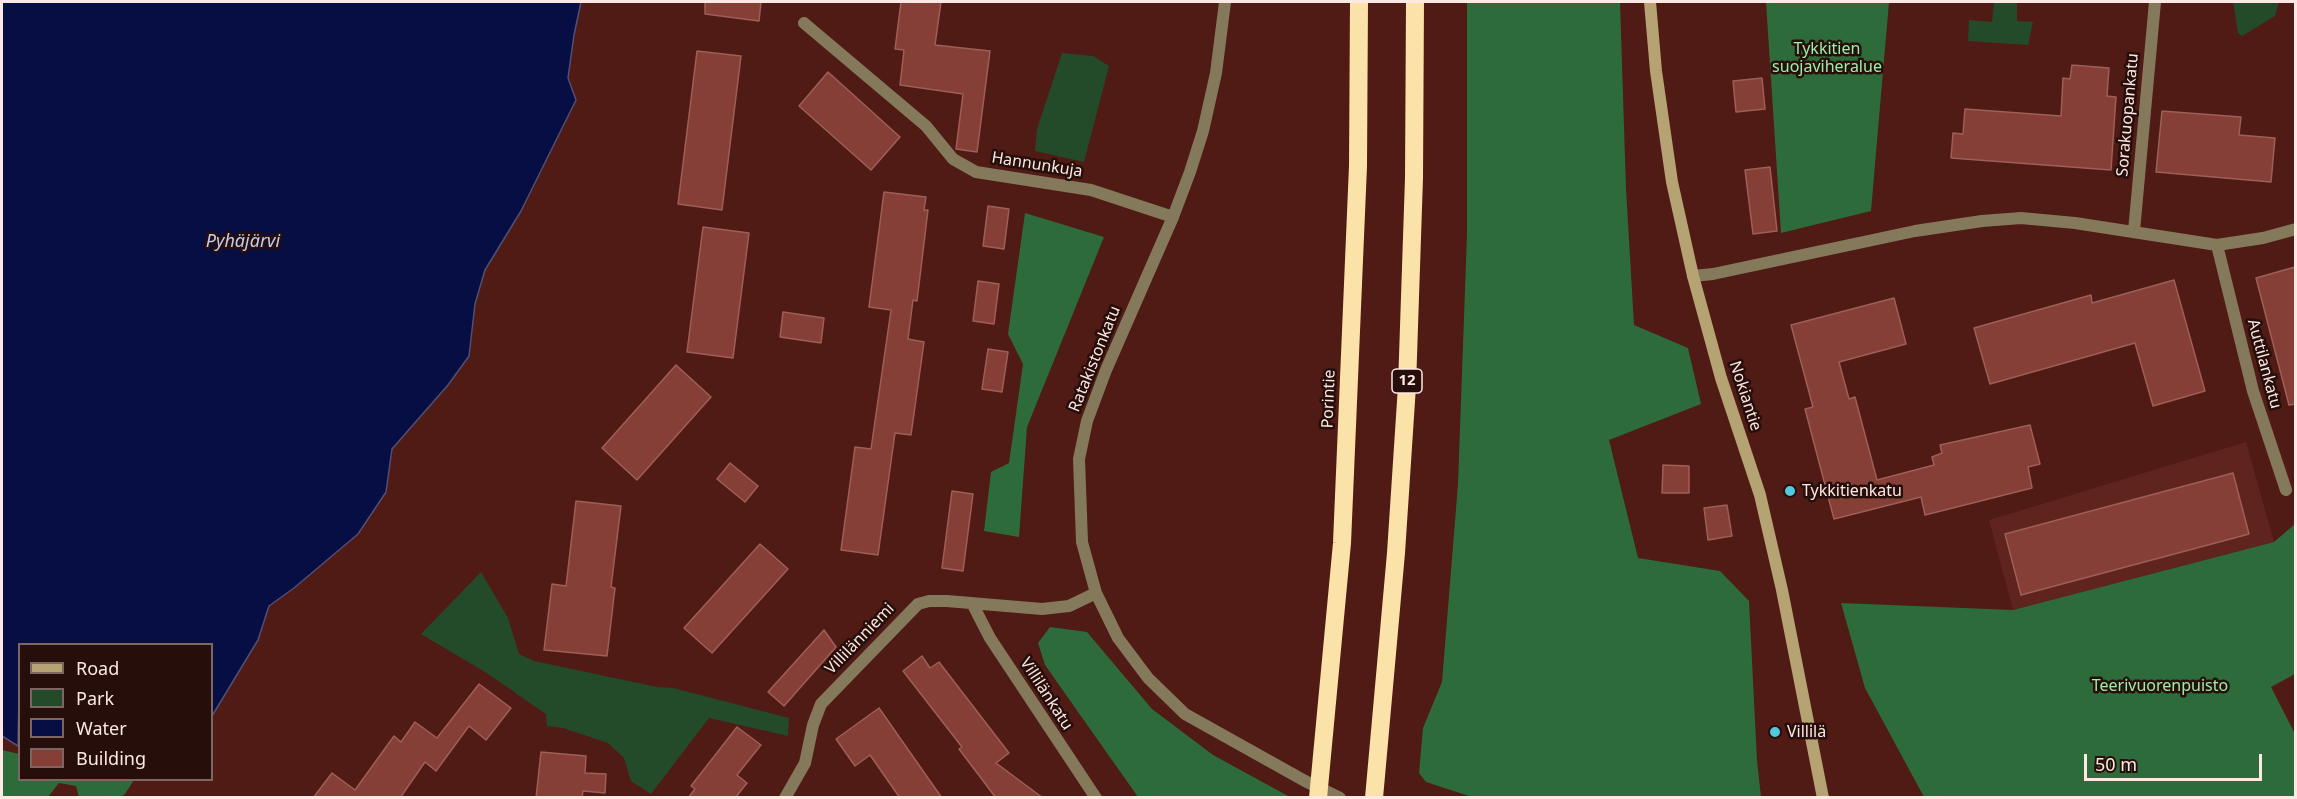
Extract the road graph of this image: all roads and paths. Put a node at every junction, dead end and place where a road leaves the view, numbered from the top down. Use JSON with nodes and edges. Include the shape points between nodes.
{"nodes":[{"id":1,"x":1225,"y":2,"type":"edge"},
{"id":2,"x":1359,"y":2,"type":"edge"},
{"id":3,"x":1415,"y":2,"type":"edge"},
{"id":4,"x":1650,"y":2,"type":"edge"},
{"id":5,"x":2155,"y":2,"type":"edge"},
{"id":6,"x":804,"y":23,"type":"dead end"},
{"id":7,"x":1173,"y":217,"type":"junction"},
{"id":8,"x":2295,"y":228,"type":"edge"},
{"id":9,"x":2134,"y":231,"type":"junction"},
{"id":10,"x":2217,"y":245,"type":"junction"},
{"id":11,"x":1693,"y":276,"type":"junction"},
{"id":12,"x":2286,"y":490,"type":"dead end"},
{"id":13,"x":1096,"y":593,"type":"junction"},
{"id":14,"x":973,"y":605,"type":"junction"},
{"id":15,"x":785,"y":798,"type":"edge"},
{"id":16,"x":1096,"y":798,"type":"edge"},
{"id":17,"x":1318,"y":798,"type":"edge"},
{"id":18,"x":1340,"y":798,"type":"edge"},
{"id":19,"x":1374,"y":798,"type":"edge"},
{"id":20,"x":1822,"y":798,"type":"edge"}],
"edges":[{"from":1,"to":7,"type":"street","name":"Ratakistonkatu","via":[[1216,73],[1203,131]]},
{"from":2,"to":17,"type":"highway","name":"Porintie","via":[[1358,166],[1342,543]]},
{"from":3,"to":19,"type":"highway","number":"12","via":[[1407,386]]},
{"from":4,"to":11,"type":"main road","name":"Nokiantie","via":[[1672,182]]},
{"from":5,"to":9,"type":"street","name":"Sorakuopankatu"},
{"from":6,"to":7,"type":"street","name":"Hannunkuja","via":[[926,126],[953,159],[976,172],[1091,190]]},
{"from":7,"to":13,"type":"street","name":"Ratakistonkatu","via":[[1106,370],[1087,421],[1079,459],[1082,542]]},
{"from":8,"to":10,"type":"street"},
{"from":9,"to":10,"type":"street"},
{"from":9,"to":11,"type":"street","via":[[2022,219],[1982,221]]},
{"from":10,"to":12,"type":"street","name":"Auttilankatu","via":[[2253,391]]},
{"from":11,"to":20,"type":"main road","name":"Nokiantie","via":[[1721,378],[1760,495]]},
{"from":13,"to":14,"type":"street","name":"Villilänniemi","via":[[1069,606],[1042,609]]},
{"from":13,"to":18,"type":"street","name":"Ratakistonkatu","via":[[1118,638],[1148,678],[1185,714]]},
{"from":14,"to":15,"type":"street","name":"Villilänniemi","via":[[929,601],[918,604],[906,615],[821,704],[805,762]]},
{"from":14,"to":16,"type":"street","name":"Villilänkatu","via":[[990,639]]}]}
